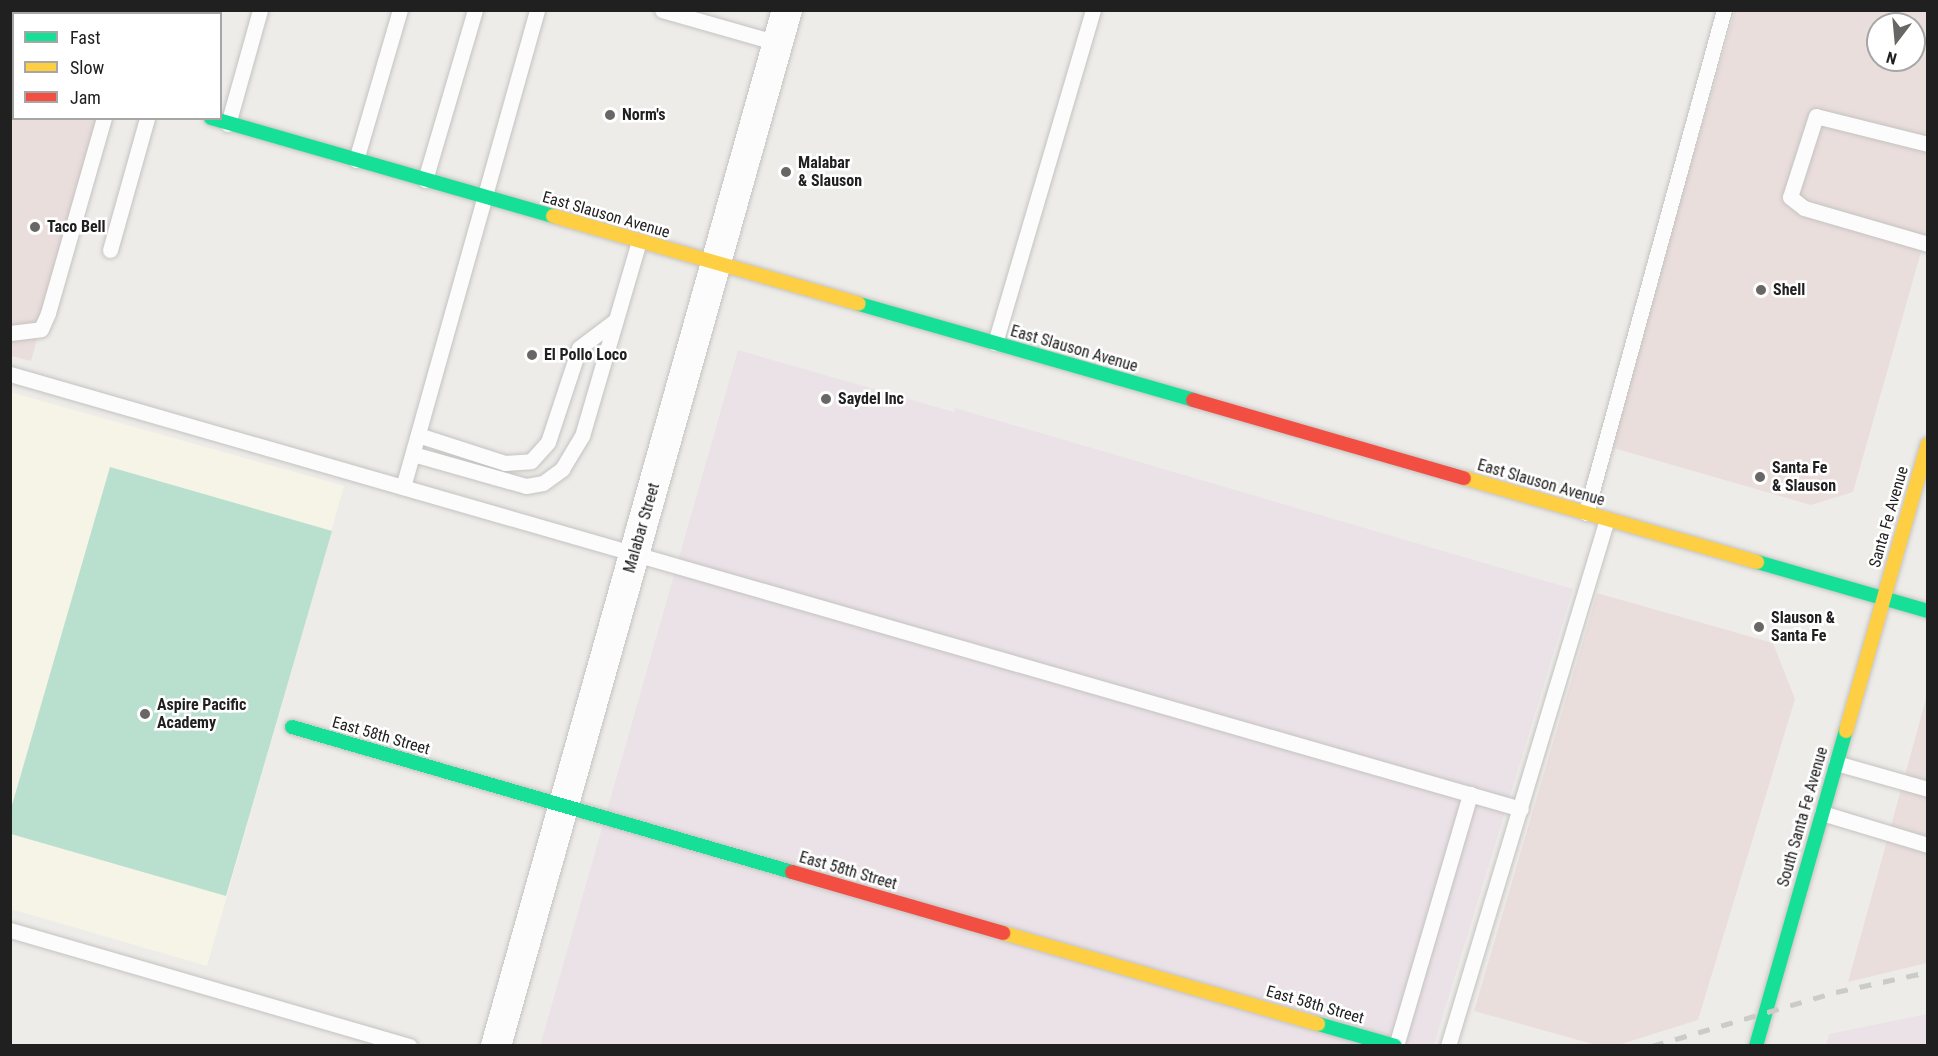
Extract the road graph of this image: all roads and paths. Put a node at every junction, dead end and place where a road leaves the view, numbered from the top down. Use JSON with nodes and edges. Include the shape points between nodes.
{"nodes":[{"id":1,"x":260,"y":10,"type":"edge"},
{"id":2,"x":400,"y":10,"type":"edge"},
{"id":3,"x":475,"y":10,"type":"edge"},
{"id":4,"x":537,"y":10,"type":"edge"},
{"id":5,"x":662,"y":10,"type":"edge"},
{"id":6,"x":787,"y":10,"type":"edge"},
{"id":7,"x":1093,"y":10,"type":"edge"},
{"id":8,"x":1724,"y":10,"type":"edge"},
{"id":9,"x":778,"y":43,"type":"junction"},
{"id":10,"x":103,"y":120,"type":"edge"},
{"id":11,"x":146,"y":120,"type":"edge"},
{"id":12,"x":217,"y":120,"type":"edge"},
{"id":13,"x":228,"y":124,"type":"junction"},
{"id":14,"x":1928,"y":144,"type":"edge"},
{"id":15,"x":356,"y":160,"type":"junction"},
{"id":16,"x":425,"y":180,"type":"junction"},
{"id":17,"x":487,"y":198,"type":"junction"},
{"id":18,"x":639,"y":241,"type":"junction"},
{"id":19,"x":1928,"y":244,"type":"edge"},
{"id":20,"x":110,"y":250,"type":"dead end"},
{"id":21,"x":718,"y":265,"type":"junction"},
{"id":22,"x":616,"y":321,"type":"junction"},
{"id":23,"x":10,"y":333,"type":"edge"},
{"id":24,"x":995,"y":343,"type":"junction"},
{"id":25,"x":10,"y":374,"type":"edge"},
{"id":26,"x":418,"y":435,"type":"junction"},
{"id":27,"x":1928,"y":444,"type":"edge"},
{"id":28,"x":413,"y":454,"type":"junction"},
{"id":29,"x":1924,"y":470,"type":"edge"},
{"id":30,"x":403,"y":487,"type":"junction"},
{"id":31,"x":1586,"y":513,"type":"junction"},
{"id":32,"x":1607,"y":519,"type":"junction"},
{"id":33,"x":634,"y":554,"type":"junction"},
{"id":34,"x":1883,"y":598,"type":"junction"},
{"id":35,"x":1928,"y":611,"type":"edge"},
{"id":36,"x":292,"y":727,"type":"dead end"},
{"id":37,"x":1836,"y":763,"type":"junction"},
{"id":38,"x":1928,"y":789,"type":"edge"},
{"id":39,"x":1470,"y":794,"type":"junction"},
{"id":40,"x":564,"y":806,"type":"junction"},
{"id":41,"x":1521,"y":809,"type":"junction"},
{"id":42,"x":1821,"y":813,"type":"junction"},
{"id":43,"x":1928,"y":845,"type":"edge"},
{"id":44,"x":10,"y":930,"type":"edge"},
{"id":45,"x":410,"y":1046,"type":"edge"},
{"id":46,"x":496,"y":1046,"type":"edge"},
{"id":47,"x":1396,"y":1046,"type":"edge"},
{"id":48,"x":1448,"y":1046,"type":"edge"},
{"id":49,"x":1756,"y":1046,"type":"edge"}],
"edges":[{"from":1,"to":13,"type":"lane"},
{"from":2,"to":15,"type":"lane"},
{"from":3,"to":16,"type":"lane"},
{"from":4,"to":17,"type":"lane"},
{"from":5,"to":9,"type":"lane"},
{"from":6,"to":9,"type":"street","name":"Malabar Street"},
{"from":7,"to":24,"type":"lane"},
{"from":8,"to":31,"type":"lane"},
{"from":9,"to":21,"type":"street","name":"Malabar Street"},
{"from":10,"to":23,"type":"lane","via":[[41,329]]},
{"from":11,"to":20,"type":"lane"},
{"from":12,"to":13,"type":"main road","name":"East Slauson Avenue"},
{"from":13,"to":15,"type":"main road","name":"East Slauson Avenue"},
{"from":14,"to":19,"type":"lane","via":[[1815,116],[1790,197],[1804,208]]},
{"from":15,"to":16,"type":"main road","name":"East Slauson Avenue"},
{"from":16,"to":17,"type":"main road","name":"East Slauson Avenue"},
{"from":17,"to":18,"type":"main road","name":"East Slauson Avenue"},
{"from":17,"to":26,"type":"lane"},
{"from":18,"to":21,"type":"main road","name":"East Slauson Avenue"},
{"from":18,"to":22,"type":"lane"},
{"from":21,"to":24,"type":"main road","name":"East Slauson Avenue"},
{"from":21,"to":33,"type":"street","name":"Malabar Street"},
{"from":22,"to":26,"type":"lane","via":[[579,348],[548,442],[531,462],[505,463]]},
{"from":22,"to":28,"type":"lane","via":[[582,436],[568,461],[543,483],[526,486]]},
{"from":24,"to":31,"type":"main road","name":"East Slauson Avenue"},
{"from":25,"to":30,"type":"lane"},
{"from":26,"to":28,"type":"lane"},
{"from":27,"to":29,"type":"main road","name":"Santa Fe Avenue"},
{"from":28,"to":30,"type":"lane"},
{"from":29,"to":34,"type":"main road","name":"Santa Fe Avenue"},
{"from":30,"to":33,"type":"lane"},
{"from":31,"to":32,"type":"main road","name":"East Slauson Avenue"},
{"from":32,"to":34,"type":"main road","name":"East Slauson Avenue"},
{"from":32,"to":41,"type":"lane"},
{"from":33,"to":39,"type":"lane"},
{"from":33,"to":40,"type":"street","name":"Malabar Street"},
{"from":34,"to":35,"type":"main road","name":"East Slauson Avenue"},
{"from":34,"to":37,"type":"main road","name":"South Santa Fe Avenue"},
{"from":36,"to":40,"type":"main road","name":"East 58th Street"},
{"from":37,"to":38,"type":"lane"},
{"from":37,"to":42,"type":"main road","name":"South Santa Fe Avenue"},
{"from":39,"to":41,"type":"lane"},
{"from":39,"to":47,"type":"lane"},
{"from":40,"to":46,"type":"street","name":"Malabar Street"},
{"from":40,"to":47,"type":"main road","name":"East 58th Street"},
{"from":41,"to":48,"type":"lane"},
{"from":42,"to":43,"type":"lane"},
{"from":42,"to":49,"type":"main road","name":"South Santa Fe Avenue"},
{"from":44,"to":45,"type":"lane"}]}
